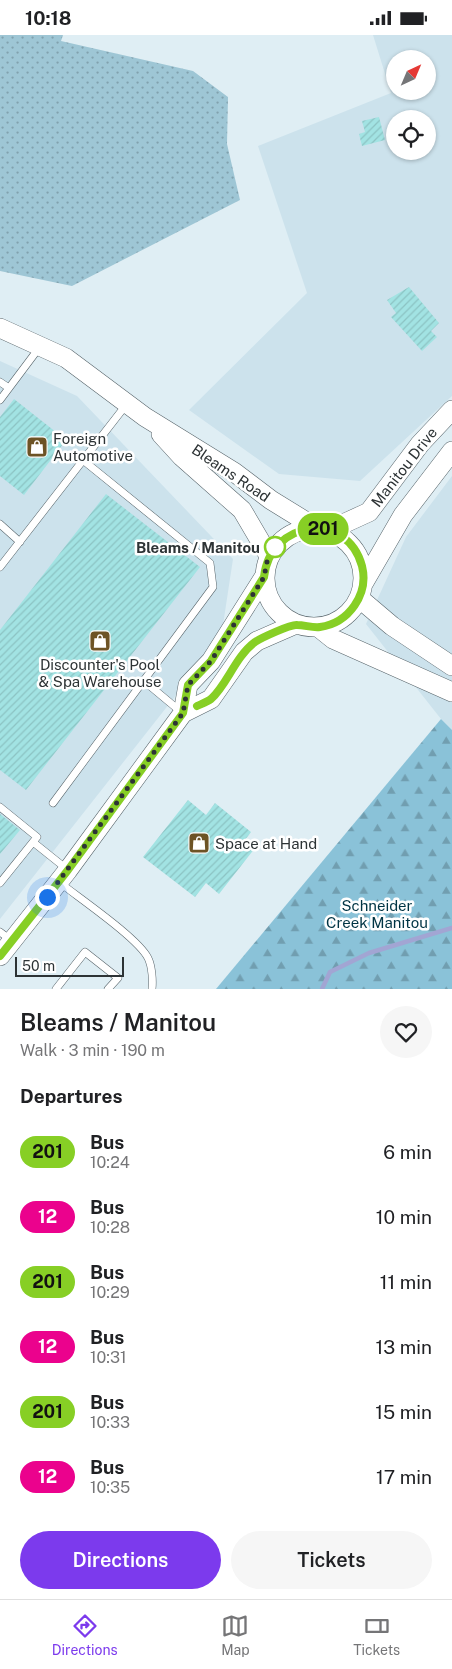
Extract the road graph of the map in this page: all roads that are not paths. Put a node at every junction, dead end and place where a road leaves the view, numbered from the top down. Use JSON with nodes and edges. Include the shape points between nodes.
{"nodes":[{"id":1,"x":0,"y":328,"type":"edge"},
{"id":2,"x":40,"y":347,"type":"junction"},
{"id":3,"x":0,"y":382,"type":"edge"},
{"id":4,"x":9,"y":388,"type":"junction"},
{"id":5,"x":0,"y":400,"type":"edge"},
{"id":6,"x":127,"y":403,"type":"junction"},
{"id":7,"x":452,"y":410,"type":"edge"},
{"id":8,"x":145,"y":417,"type":"junction"},
{"id":9,"x":452,"y":451,"type":"edge"},
{"id":10,"x":84,"y":461,"type":"junction"},
{"id":11,"x":0,"y":524,"type":"edge"},
{"id":12,"x":321,"y":529,"type":"junction"},
{"id":13,"x":20,"y":542,"type":"junction"},
{"id":14,"x":270,"y":555,"type":"junction"},
{"id":15,"x":0,"y":567,"type":"edge"},
{"id":16,"x":264,"y":577,"type":"junction"},
{"id":17,"x":361,"y":591,"type":"junction"},
{"id":18,"x":296,"y":624,"type":"junction"},
{"id":19,"x":318,"y":627,"type":"junction"},
{"id":20,"x":452,"y":666,"type":"edge"},
{"id":21,"x":144,"y":681,"type":"junction"},
{"id":22,"x":452,"y":692,"type":"edge"},
{"id":23,"x":183,"y":713,"type":"junction"},
{"id":24,"x":53,"y":803,"type":"dead end"},
{"id":25,"x":0,"y":807,"type":"edge"},
{"id":26,"x":33,"y":842,"type":"junction"},
{"id":27,"x":63,"y":876,"type":"junction"},
{"id":28,"x":0,"y":883,"type":"edge"},
{"id":29,"x":6,"y":937,"type":"edge"},
{"id":30,"x":0,"y":956,"type":"edge"},
{"id":31,"x":56,"y":989,"type":"edge"},
{"id":32,"x":108,"y":989,"type":"edge"},
{"id":33,"x":152,"y":989,"type":"edge"}],
"edges":[{"from":1,"to":2,"type":"main road","name":"Bleams Road"},
{"from":2,"to":4,"type":"lane"},
{"from":2,"to":6,"type":"main road","name":"Bleams Road","via":[[66,358]]},
{"from":3,"to":4,"type":"lane"},
{"from":4,"to":5,"type":"lane"},
{"from":6,"to":8,"type":"main road","name":"Bleams Road"},
{"from":6,"to":10,"type":"lane"},
{"from":7,"to":12,"type":"main road","name":"Manitou Drive","via":[[420,444],[369,512]]},
{"from":8,"to":12,"type":"main road","name":"Bleams Road"},
{"from":8,"to":14,"type":"main road","name":"Bleams Road","via":[[182,457],[242,510]]},
{"from":9,"to":17,"type":"main road","name":"Manitou Drive","via":[[403,515]]},
{"from":10,"to":13,"type":"lane"},
{"from":10,"to":21,"type":"lane","via":[[210,563],[213,587]]},
{"from":11,"to":13,"type":"lane"},
{"from":12,"to":14,"type":"main road","via":[[290,535]]},
{"from":12,"to":17,"type":"main road","via":[[340,536],[354,549],[362,565]]},
{"from":13,"to":15,"type":"lane"},
{"from":14,"to":16,"type":"main road"},
{"from":16,"to":18,"type":"main road","via":[[267,594],[275,609]]},
{"from":16,"to":23,"type":"main road","via":[[211,661],[188,685]]},
{"from":17,"to":19,"type":"main road","via":[[342,618]]},
{"from":17,"to":20,"type":"main road","via":[[392,627]]},
{"from":18,"to":19,"type":"main road"},
{"from":18,"to":23,"type":"main road","via":[[257,641],[244,652],[211,699]]},
{"from":19,"to":22,"type":"main road","via":[[333,639]]},
{"from":21,"to":23,"type":"lane"},
{"from":21,"to":24,"type":"lane"},
{"from":23,"to":27,"type":"main road"},
{"from":25,"to":26,"type":"lane","via":[[37,837]]},
{"from":26,"to":27,"type":"lane"},
{"from":26,"to":28,"type":"lane"},
{"from":27,"to":29,"type":"main road"},
{"from":27,"to":33,"type":"lane","via":[[133,940],[148,959]]},
{"from":29,"to":30,"type":"main road"},
{"from":31,"to":32,"type":"lane","via":[[85,952],[118,978]]}]}
